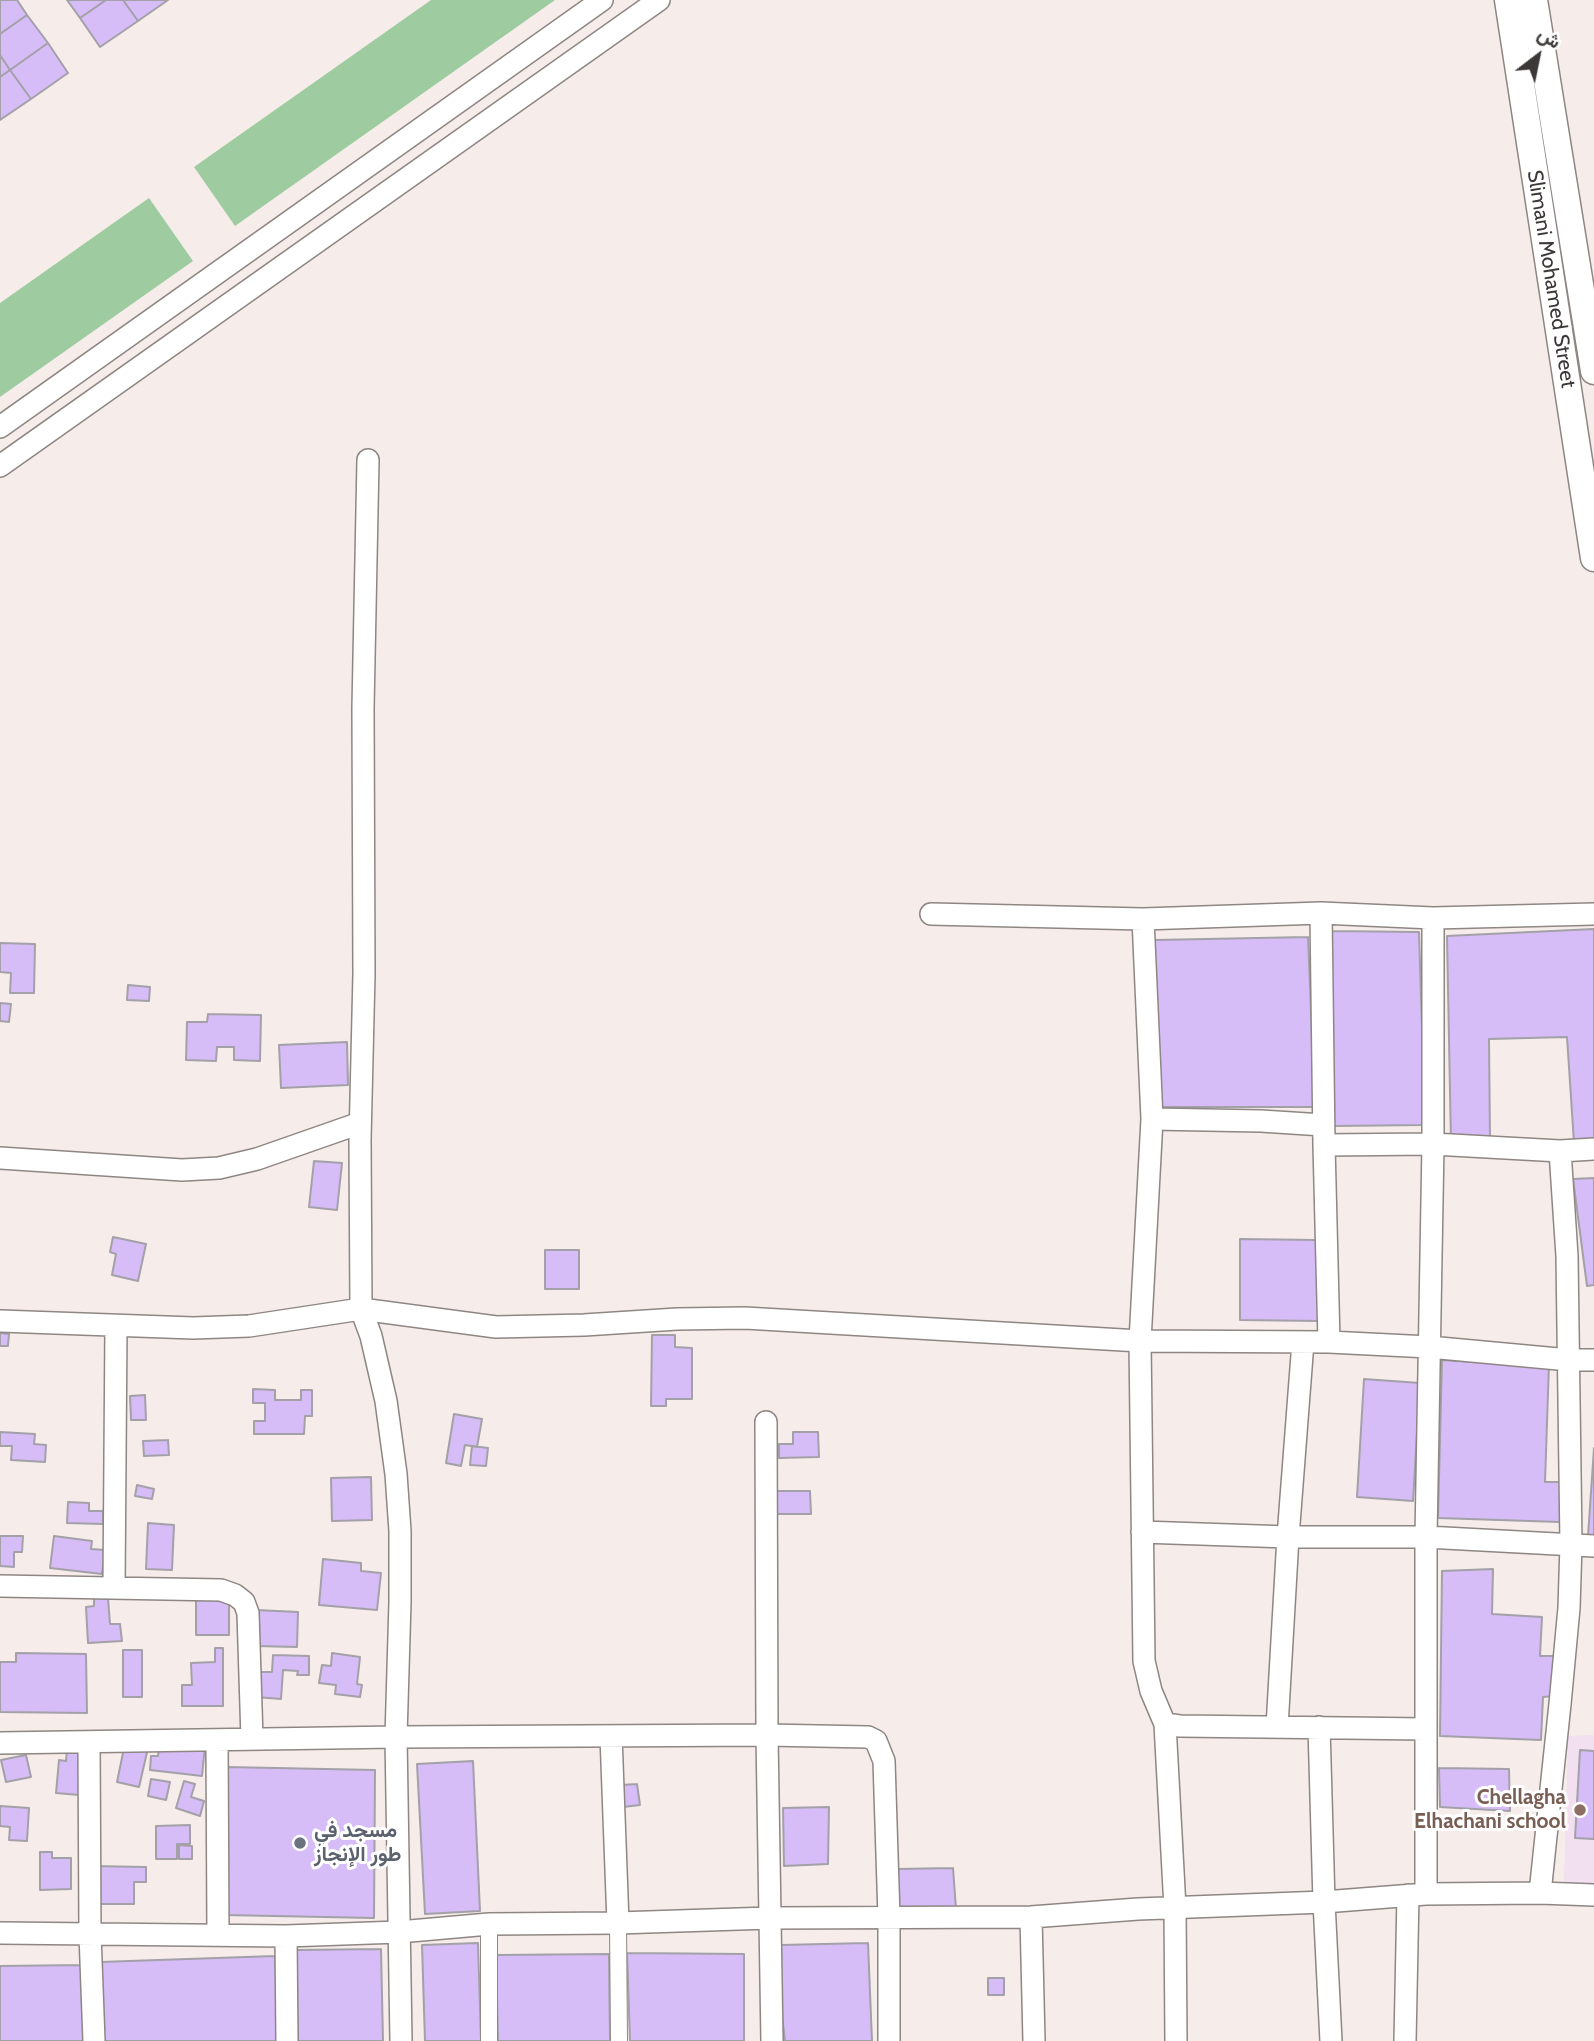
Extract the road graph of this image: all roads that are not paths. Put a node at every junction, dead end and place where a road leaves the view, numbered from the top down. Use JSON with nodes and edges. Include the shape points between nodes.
{"nodes":[{"id":1,"x":602,"y":0,"type":"edge"},
{"id":2,"x":659,"y":0,"type":"edge"},
{"id":3,"x":1508,"y":0,"type":"edge"},
{"id":4,"x":1534,"y":0,"type":"edge"},
{"id":5,"x":1594,"y":371,"type":"edge"},
{"id":6,"x":0,"y":427,"type":"edge"},
{"id":7,"x":368,"y":460,"type":"dead end"},
{"id":8,"x":0,"y":466,"type":"edge"},
{"id":9,"x":1594,"y":558,"type":"edge"},
{"id":10,"x":931,"y":914,"type":"dead end"},
{"id":11,"x":1321,"y":914,"type":"junction"},
{"id":12,"x":1594,"y":914,"type":"edge"},
{"id":13,"x":1433,"y":918,"type":"junction"},
{"id":14,"x":1143,"y":919,"type":"junction"},
{"id":15,"x":1152,"y":1119,"type":"junction"},
{"id":16,"x":360,"y":1123,"type":"junction"},
{"id":17,"x":1324,"y":1135,"type":"junction"},
{"id":18,"x":1433,"y":1144,"type":"junction"},
{"id":19,"x":1594,"y":1149,"type":"edge"},
{"id":20,"x":1560,"y":1151,"type":"junction"},
{"id":21,"x":0,"y":1157,"type":"edge"},
{"id":22,"x":361,"y":1309,"type":"junction"},
{"id":23,"x":0,"y":1321,"type":"edge"},
{"id":24,"x":116,"y":1326,"type":"junction"},
{"id":25,"x":1140,"y":1341,"type":"junction"},
{"id":26,"x":1303,"y":1342,"type":"junction"},
{"id":27,"x":1329,"y":1342,"type":"junction"},
{"id":28,"x":1429,"y":1347,"type":"junction"},
{"id":29,"x":1569,"y":1360,"type":"junction"},
{"id":30,"x":1594,"y":1360,"type":"edge"},
{"id":31,"x":766,"y":1422,"type":"dead end"},
{"id":32,"x":1142,"y":1532,"type":"junction"},
{"id":33,"x":1288,"y":1537,"type":"junction"},
{"id":34,"x":1426,"y":1537,"type":"junction"},
{"id":35,"x":1571,"y":1544,"type":"junction"},
{"id":36,"x":1594,"y":1546,"type":"edge"},
{"id":37,"x":0,"y":1586,"type":"edge"},
{"id":38,"x":114,"y":1588,"type":"junction"},
{"id":39,"x":1165,"y":1724,"type":"junction"},
{"id":40,"x":1277,"y":1727,"type":"junction"},
{"id":41,"x":1319,"y":1727,"type":"junction"},
{"id":42,"x":1426,"y":1729,"type":"junction"},
{"id":43,"x":611,"y":1735,"type":"junction"},
{"id":44,"x":767,"y":1735,"type":"junction"},
{"id":45,"x":396,"y":1737,"type":"junction"},
{"id":46,"x":252,"y":1739,"type":"junction"},
{"id":47,"x":217,"y":1740,"type":"junction"},
{"id":48,"x":89,"y":1742,"type":"junction"},
{"id":49,"x":0,"y":1743,"type":"edge"},
{"id":50,"x":1540,"y":1893,"type":"junction"},
{"id":51,"x":1417,"y":1894,"type":"junction"},
{"id":52,"x":1594,"y":1895,"type":"edge"},
{"id":53,"x":1325,"y":1902,"type":"junction"},
{"id":54,"x":1175,"y":1908,"type":"junction"},
{"id":55,"x":889,"y":1917,"type":"junction"},
{"id":56,"x":1031,"y":1917,"type":"junction"},
{"id":57,"x":769,"y":1918,"type":"junction"},
{"id":58,"x":618,"y":1923,"type":"junction"},
{"id":59,"x":489,"y":1924,"type":"junction"},
{"id":60,"x":399,"y":1932,"type":"junction"},
{"id":61,"x":0,"y":1933,"type":"edge"},
{"id":62,"x":90,"y":1934,"type":"junction"},
{"id":63,"x":218,"y":1935,"type":"junction"},
{"id":64,"x":286,"y":1936,"type":"junction"},
{"id":65,"x":94,"y":2041,"type":"edge"},
{"id":66,"x":287,"y":2041,"type":"edge"},
{"id":67,"x":401,"y":2041,"type":"edge"},
{"id":68,"x":489,"y":2041,"type":"edge"},
{"id":69,"x":620,"y":2041,"type":"edge"},
{"id":70,"x":772,"y":2041,"type":"edge"},
{"id":71,"x":889,"y":2041,"type":"edge"},
{"id":72,"x":1034,"y":2041,"type":"edge"},
{"id":73,"x":1176,"y":2041,"type":"edge"},
{"id":74,"x":1331,"y":2041,"type":"edge"},
{"id":75,"x":1405,"y":2041,"type":"edge"}],
"edges":[{"from":1,"to":6,"type":"street"},
{"from":2,"to":8,"type":"street"},
{"from":3,"to":9,"type":"street","name":"Slimani Mohamed Street"},
{"from":4,"to":5,"type":"street","name":"Slimani Mohamed Street"},
{"from":7,"to":16,"type":"street"},
{"from":10,"to":14,"type":"street"},
{"from":11,"to":13,"type":"street"},
{"from":11,"to":14,"type":"street"},
{"from":11,"to":17,"type":"street"},
{"from":12,"to":13,"type":"street"},
{"from":13,"to":18,"type":"street"},
{"from":14,"to":15,"type":"street"},
{"from":15,"to":17,"type":"street","via":[[1261,1121]]},
{"from":15,"to":25,"type":"street"},
{"from":16,"to":21,"type":"street","via":[[219,1168],[182,1170]]},
{"from":16,"to":22,"type":"street"},
{"from":17,"to":18,"type":"street"},
{"from":17,"to":27,"type":"street"},
{"from":18,"to":20,"type":"street"},
{"from":18,"to":28,"type":"street"},
{"from":19,"to":20,"type":"street"},
{"from":20,"to":29,"type":"street"},
{"from":22,"to":24,"type":"street","via":[[249,1326]]},
{"from":22,"to":25,"type":"street","via":[[496,1327],[745,1318]]},
{"from":22,"to":45,"type":"street","via":[[379,1369],[396,1474],[400,1602]]},
{"from":23,"to":24,"type":"street"},
{"from":24,"to":38,"type":"street"},
{"from":25,"to":26,"type":"street"},
{"from":25,"to":32,"type":"street"},
{"from":26,"to":27,"type":"street"},
{"from":26,"to":33,"type":"street"},
{"from":27,"to":28,"type":"street"},
{"from":28,"to":29,"type":"street"},
{"from":28,"to":34,"type":"street"},
{"from":29,"to":30,"type":"street"},
{"from":29,"to":35,"type":"street"},
{"from":31,"to":44,"type":"street"},
{"from":32,"to":33,"type":"street"},
{"from":32,"to":39,"type":"street","via":[[1144,1661]]},
{"from":33,"to":34,"type":"street"},
{"from":33,"to":40,"type":"street"},
{"from":34,"to":35,"type":"street"},
{"from":34,"to":42,"type":"street"},
{"from":35,"to":36,"type":"street"},
{"from":35,"to":50,"type":"street","via":[[1563,1676]]},
{"from":37,"to":38,"type":"street"},
{"from":38,"to":46,"type":"street","via":[[221,1590],[244,1602]]},
{"from":39,"to":40,"type":"street"},
{"from":39,"to":54,"type":"street"},
{"from":40,"to":41,"type":"street"},
{"from":41,"to":42,"type":"street"},
{"from":41,"to":53,"type":"street"},
{"from":42,"to":51,"type":"street"},
{"from":43,"to":44,"type":"street"},
{"from":43,"to":45,"type":"street"},
{"from":43,"to":58,"type":"street"},
{"from":44,"to":55,"type":"street","via":[[868,1737],[876,1741],[884,1761]]},
{"from":44,"to":57,"type":"street"},
{"from":45,"to":46,"type":"street"},
{"from":45,"to":60,"type":"street"},
{"from":46,"to":47,"type":"street"},
{"from":47,"to":48,"type":"street"},
{"from":47,"to":63,"type":"street"},
{"from":48,"to":49,"type":"street"},
{"from":48,"to":62,"type":"street"},
{"from":50,"to":51,"type":"street"},
{"from":50,"to":52,"type":"street"},
{"from":51,"to":53,"type":"street"},
{"from":51,"to":75,"type":"street"},
{"from":53,"to":54,"type":"street"},
{"from":53,"to":74,"type":"street"},
{"from":54,"to":56,"type":"street"},
{"from":54,"to":73,"type":"street"},
{"from":55,"to":56,"type":"street"},
{"from":55,"to":57,"type":"street"},
{"from":55,"to":71,"type":"street"},
{"from":56,"to":72,"type":"street"},
{"from":57,"to":58,"type":"street"},
{"from":57,"to":70,"type":"street"},
{"from":58,"to":59,"type":"street"},
{"from":58,"to":69,"type":"street"},
{"from":59,"to":60,"type":"street"},
{"from":59,"to":68,"type":"street"},
{"from":60,"to":64,"type":"street"},
{"from":60,"to":67,"type":"street"},
{"from":61,"to":62,"type":"street"},
{"from":62,"to":63,"type":"street"},
{"from":62,"to":65,"type":"street"},
{"from":63,"to":64,"type":"street"},
{"from":64,"to":66,"type":"street"}]}
